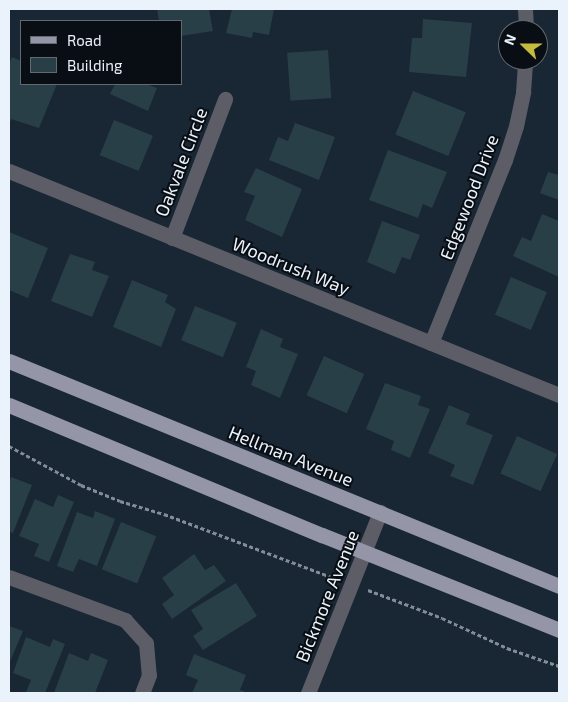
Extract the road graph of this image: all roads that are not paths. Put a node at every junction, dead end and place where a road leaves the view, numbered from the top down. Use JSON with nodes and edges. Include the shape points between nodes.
{"nodes":[{"id":1,"x":524,"y":70,"type":"edge"},
{"id":2,"x":225,"y":99,"type":"dead end"},
{"id":3,"x":9,"y":171,"type":"edge"},
{"id":4,"x":172,"y":238,"type":"junction"},
{"id":5,"x":431,"y":343,"type":"junction"},
{"id":6,"x":9,"y":361,"type":"edge"},
{"id":7,"x":559,"y":395,"type":"edge"},
{"id":8,"x":9,"y":405,"type":"edge"},
{"id":9,"x":380,"y":512,"type":"junction"},
{"id":10,"x":365,"y":552,"type":"junction"},
{"id":11,"x":9,"y":577,"type":"edge"},
{"id":12,"x":559,"y":586,"type":"edge"},
{"id":13,"x":559,"y":630,"type":"edge"},
{"id":14,"x":142,"y":693,"type":"edge"},
{"id":15,"x":308,"y":693,"type":"edge"}],
"edges":[{"from":1,"to":5,"type":"street","name":"Edgewood Drive","via":[[516,126]]},
{"from":2,"to":4,"type":"street","name":"Oakvale Circle"},
{"from":3,"to":4,"type":"street","name":"Woodrush Way"},
{"from":4,"to":5,"type":"street","name":"Woodrush Way"},
{"from":5,"to":7,"type":"street","name":"Woodrush Way"},
{"from":6,"to":9,"type":"main road","name":"Hellman Avenue"},
{"from":8,"to":10,"type":"main road"},
{"from":9,"to":10,"type":"street","name":"Bickmore Avenue"},
{"from":9,"to":12,"type":"main road","name":"Hellman Avenue"},
{"from":10,"to":13,"type":"main road"},
{"from":10,"to":15,"type":"street","name":"Bickmore Avenue"},
{"from":11,"to":14,"type":"street","via":[[125,620],[146,643],[149,675]]}]}
